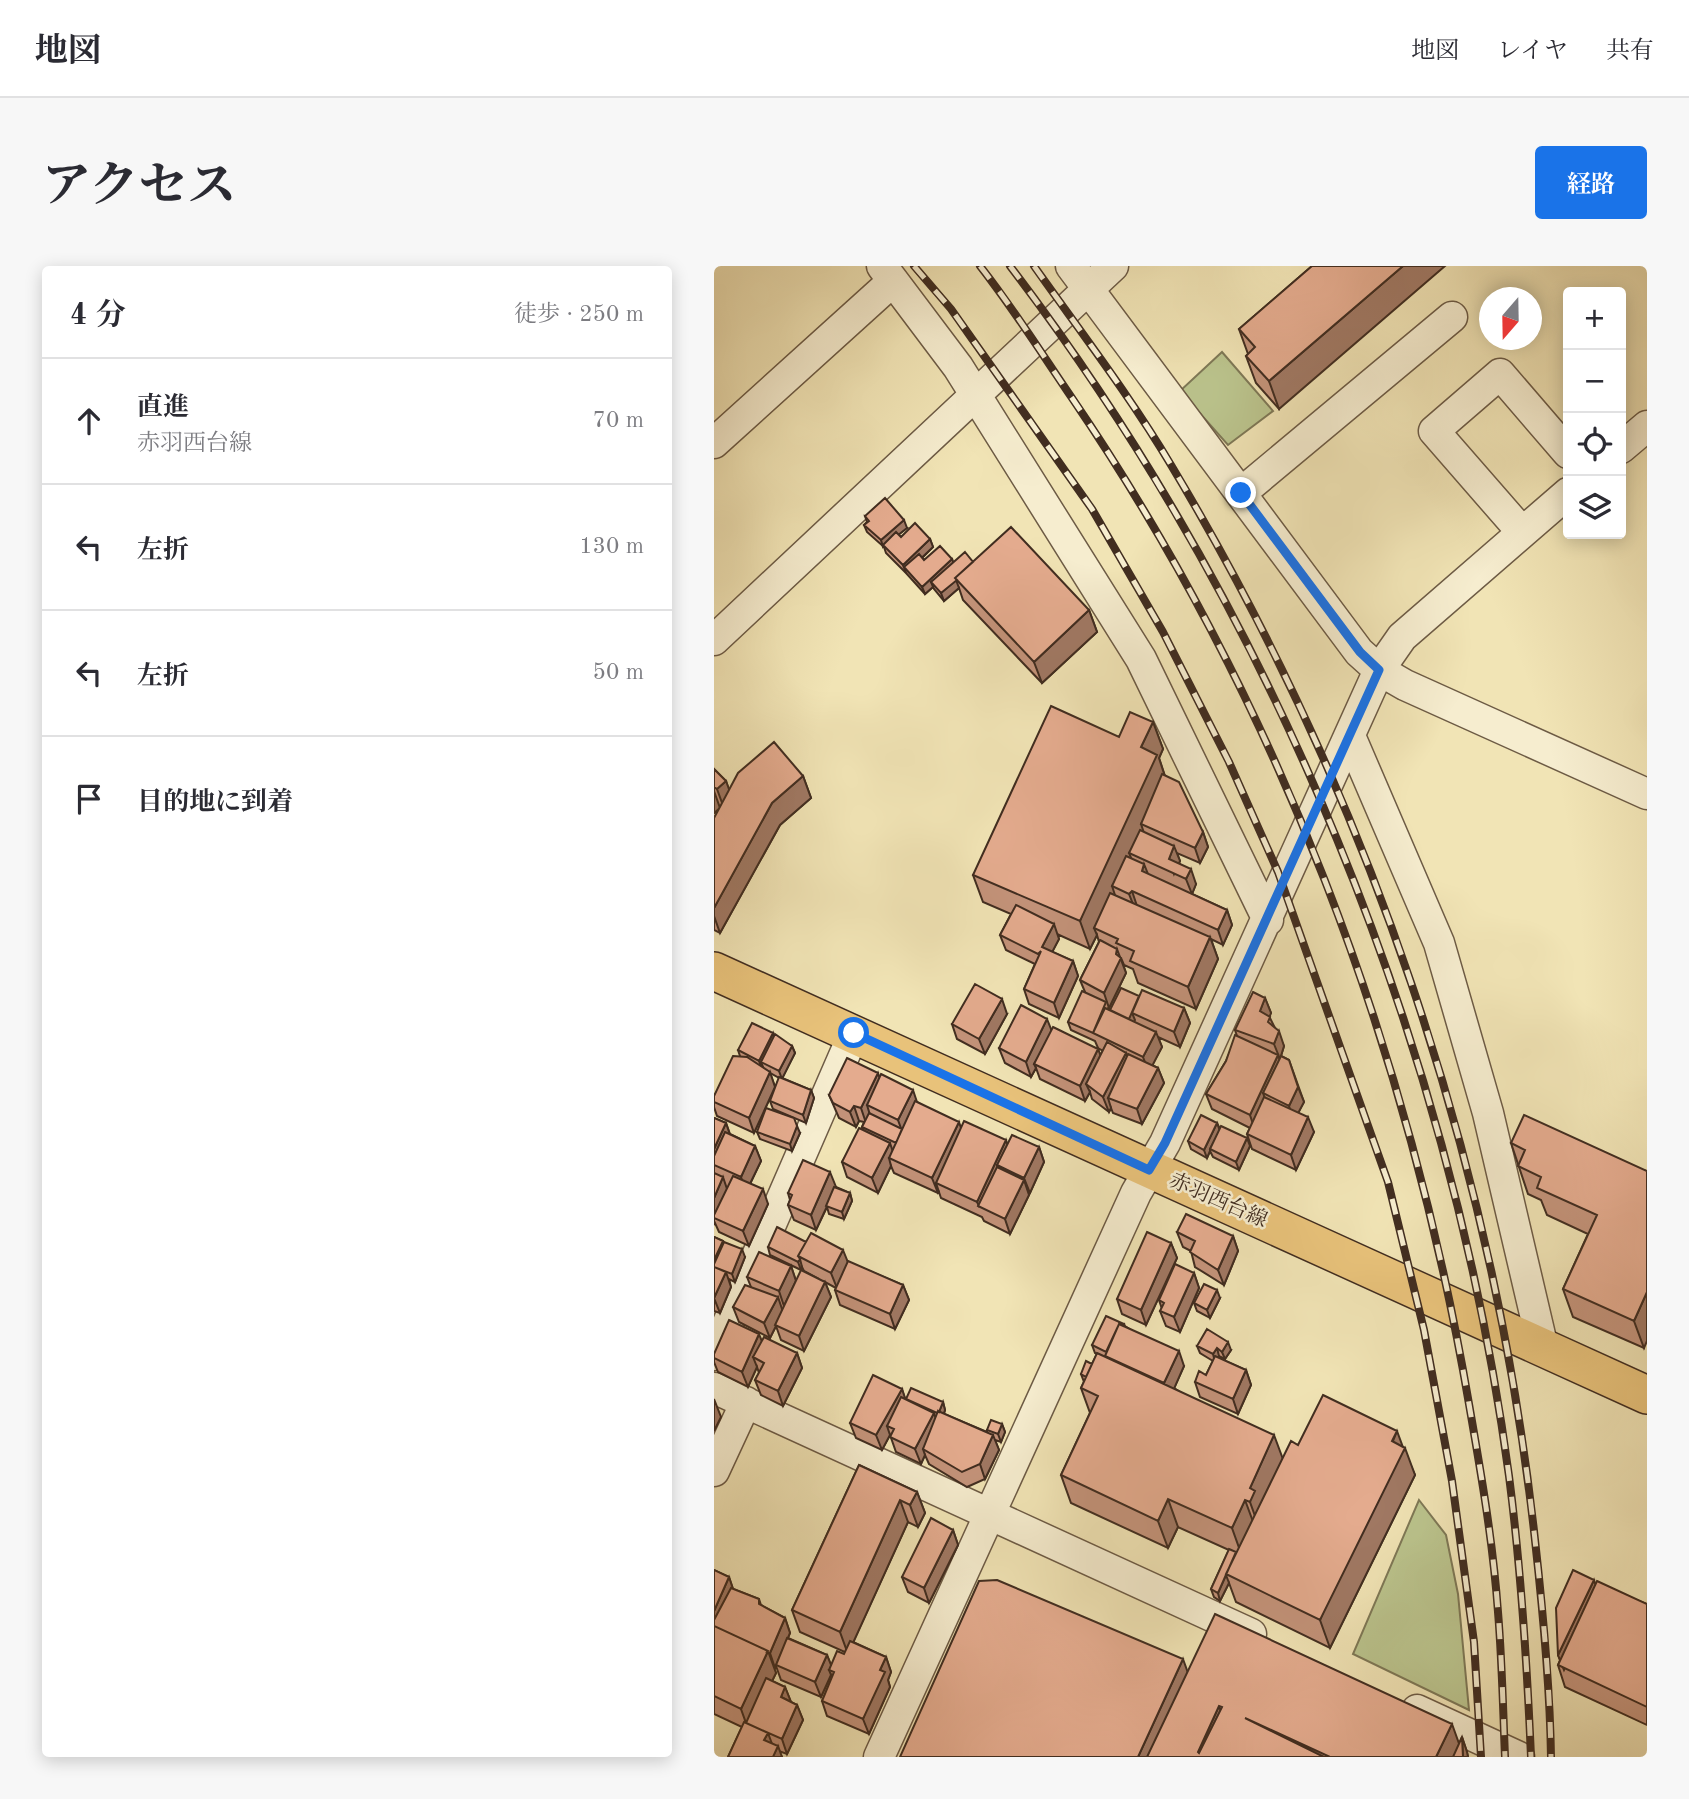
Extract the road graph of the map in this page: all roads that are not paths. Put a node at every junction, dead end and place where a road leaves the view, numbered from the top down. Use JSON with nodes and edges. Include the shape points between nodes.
{"nodes":[{"id":1,"x":1114,"y":266,"type":"edge"},
{"id":2,"x":888,"y":274,"type":"edge"},
{"id":3,"x":1080,"y":278,"type":"edge"},
{"id":4,"x":1452,"y":317,"type":"dead end"},
{"id":5,"x":977,"y":396,"type":"junction"},
{"id":6,"x":1647,"y":426,"type":"edge"},
{"id":7,"x":714,"y":443,"type":"edge"},
{"id":8,"x":1626,"y":444,"type":"edge"},
{"id":9,"x":1563,"y":447,"type":"edge"},
{"id":10,"x":1241,"y":493,"type":"junction"},
{"id":11,"x":1563,"y":497,"type":"edge"},
{"id":12,"x":1522,"y":532,"type":"junction"},
{"id":13,"x":714,"y":640,"type":"edge"},
{"id":14,"x":1379,"y":670,"type":"junction"},
{"id":15,"x":1350,"y":736,"type":"junction"},
{"id":16,"x":1647,"y":794,"type":"edge"},
{"id":17,"x":1268,"y":920,"type":"junction"},
{"id":18,"x":714,"y":971,"type":"edge"},
{"id":19,"x":854,"y":1033,"type":"junction"},
{"id":20,"x":1149,"y":1170,"type":"junction"},
{"id":21,"x":1543,"y":1348,"type":"junction"},
{"id":22,"x":714,"y":1355,"type":"edge"},
{"id":23,"x":714,"y":1388,"type":"edge"},
{"id":24,"x":1647,"y":1395,"type":"edge"},
{"id":25,"x":746,"y":1402,"type":"junction"},
{"id":26,"x":714,"y":1471,"type":"edge"},
{"id":27,"x":991,"y":1514,"type":"junction"},
{"id":28,"x":1280,"y":1647,"type":"edge"},
{"id":29,"x":1393,"y":1699,"type":"edge"},
{"id":30,"x":879,"y":1757,"type":"edge"},
{"id":31,"x":1519,"y":1757,"type":"edge"}],
"edges":[{"from":1,"to":3,"type":"street"},
{"from":2,"to":5,"type":"street"},
{"from":2,"to":7,"type":"street"},
{"from":3,"to":5,"type":"street"},
{"from":3,"to":10,"type":"street"},
{"from":4,"to":10,"type":"street"},
{"from":5,"to":13,"type":"street"},
{"from":5,"to":17,"type":"street","via":[[1140,659]]},
{"from":6,"to":8,"type":"street"},
{"from":9,"to":12,"type":"street","via":[[1500,374],[1434,431]]},
{"from":10,"to":14,"type":"street","via":[[1360,652]]},
{"from":11,"to":12,"type":"street"},
{"from":12,"to":14,"type":"street","via":[[1402,637]]},
{"from":14,"to":15,"type":"street"},
{"from":14,"to":16,"type":"street"},
{"from":15,"to":17,"type":"street"},
{"from":15,"to":21,"type":"street","via":[[1439,943],[1488,1113]]},
{"from":17,"to":20,"type":"street"},
{"from":18,"to":19,"type":"main road","name":"赤羽西台線"},
{"from":19,"to":20,"type":"main road","name":"赤羽西台線"},
{"from":19,"to":22,"type":"street"},
{"from":20,"to":21,"type":"main road","name":"赤羽西台線"},
{"from":20,"to":27,"type":"street"},
{"from":21,"to":24,"type":"main road","name":"赤羽西台線"},
{"from":23,"to":25,"type":"street"},
{"from":25,"to":26,"type":"street"},
{"from":25,"to":27,"type":"street"},
{"from":27,"to":28,"type":"street"},
{"from":27,"to":30,"type":"street"},
{"from":29,"to":31,"type":"street"}]}
